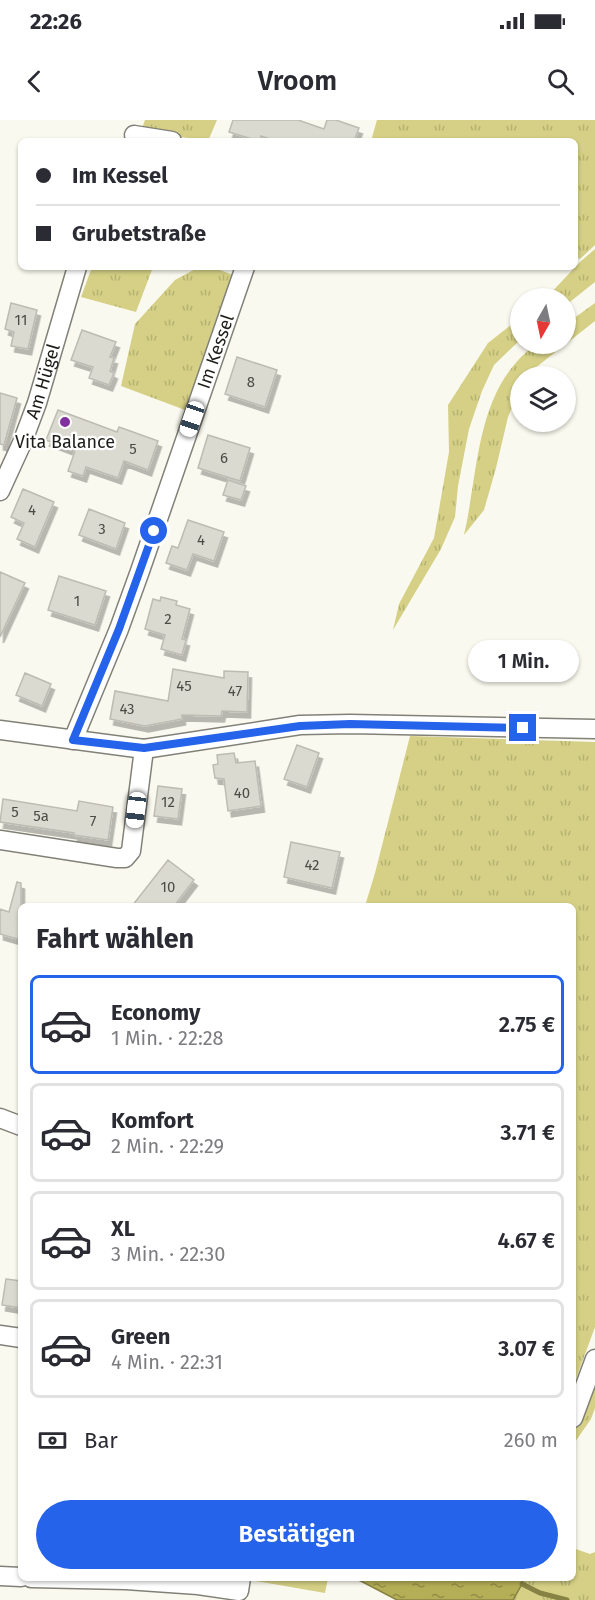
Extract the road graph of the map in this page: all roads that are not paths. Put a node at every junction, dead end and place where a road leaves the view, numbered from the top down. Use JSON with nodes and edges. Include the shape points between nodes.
{"nodes":[{"id":1,"x":134,"y":132,"type":"edge"},
{"id":2,"x":159,"y":138,"type":"edge"},
{"id":3,"x":76,"y":270,"type":"edge"},
{"id":4,"x":244,"y":270,"type":"edge"},
{"id":5,"x":0,"y":491,"type":"edge"},
{"id":6,"x":595,"y":729,"type":"edge"},
{"id":7,"x":0,"y":730,"type":"edge"},
{"id":8,"x":73,"y":740,"type":"junction"},
{"id":9,"x":144,"y":748,"type":"junction"},
{"id":10,"x":0,"y":840,"type":"edge"},
{"id":11,"x":0,"y":1118,"type":"edge"},
{"id":12,"x":18,"y":1125,"type":"edge"},
{"id":13,"x":0,"y":1335,"type":"edge"},
{"id":14,"x":18,"y":1338,"type":"edge"},
{"id":15,"x":595,"y":1359,"type":"edge"},
{"id":16,"x":576,"y":1410,"type":"edge"},
{"id":17,"x":0,"y":1576,"type":"edge"},
{"id":18,"x":18,"y":1577,"type":"edge"},
{"id":19,"x":142,"y":1581,"type":"edge"},
{"id":20,"x":240,"y":1585,"type":"edge"}],
"edges":[{"from":1,"to":2,"type":"street"},
{"from":3,"to":5,"type":"street","name":"Am Hügel","via":[[37,403]]},
{"from":4,"to":8,"type":"street","name":"Im Kessel","via":[[133,591]]},
{"from":6,"to":9,"type":"street","via":[[300,726]]},
{"from":7,"to":8,"type":"street"},
{"from":8,"to":9,"type":"street"},
{"from":9,"to":10,"type":"street","via":[[131,851],[125,858]]},
{"from":11,"to":12,"type":"street"},
{"from":13,"to":14,"type":"street"},
{"from":15,"to":16,"type":"street"},
{"from":17,"to":18,"type":"street"},
{"from":19,"to":20,"type":"street"}]}
